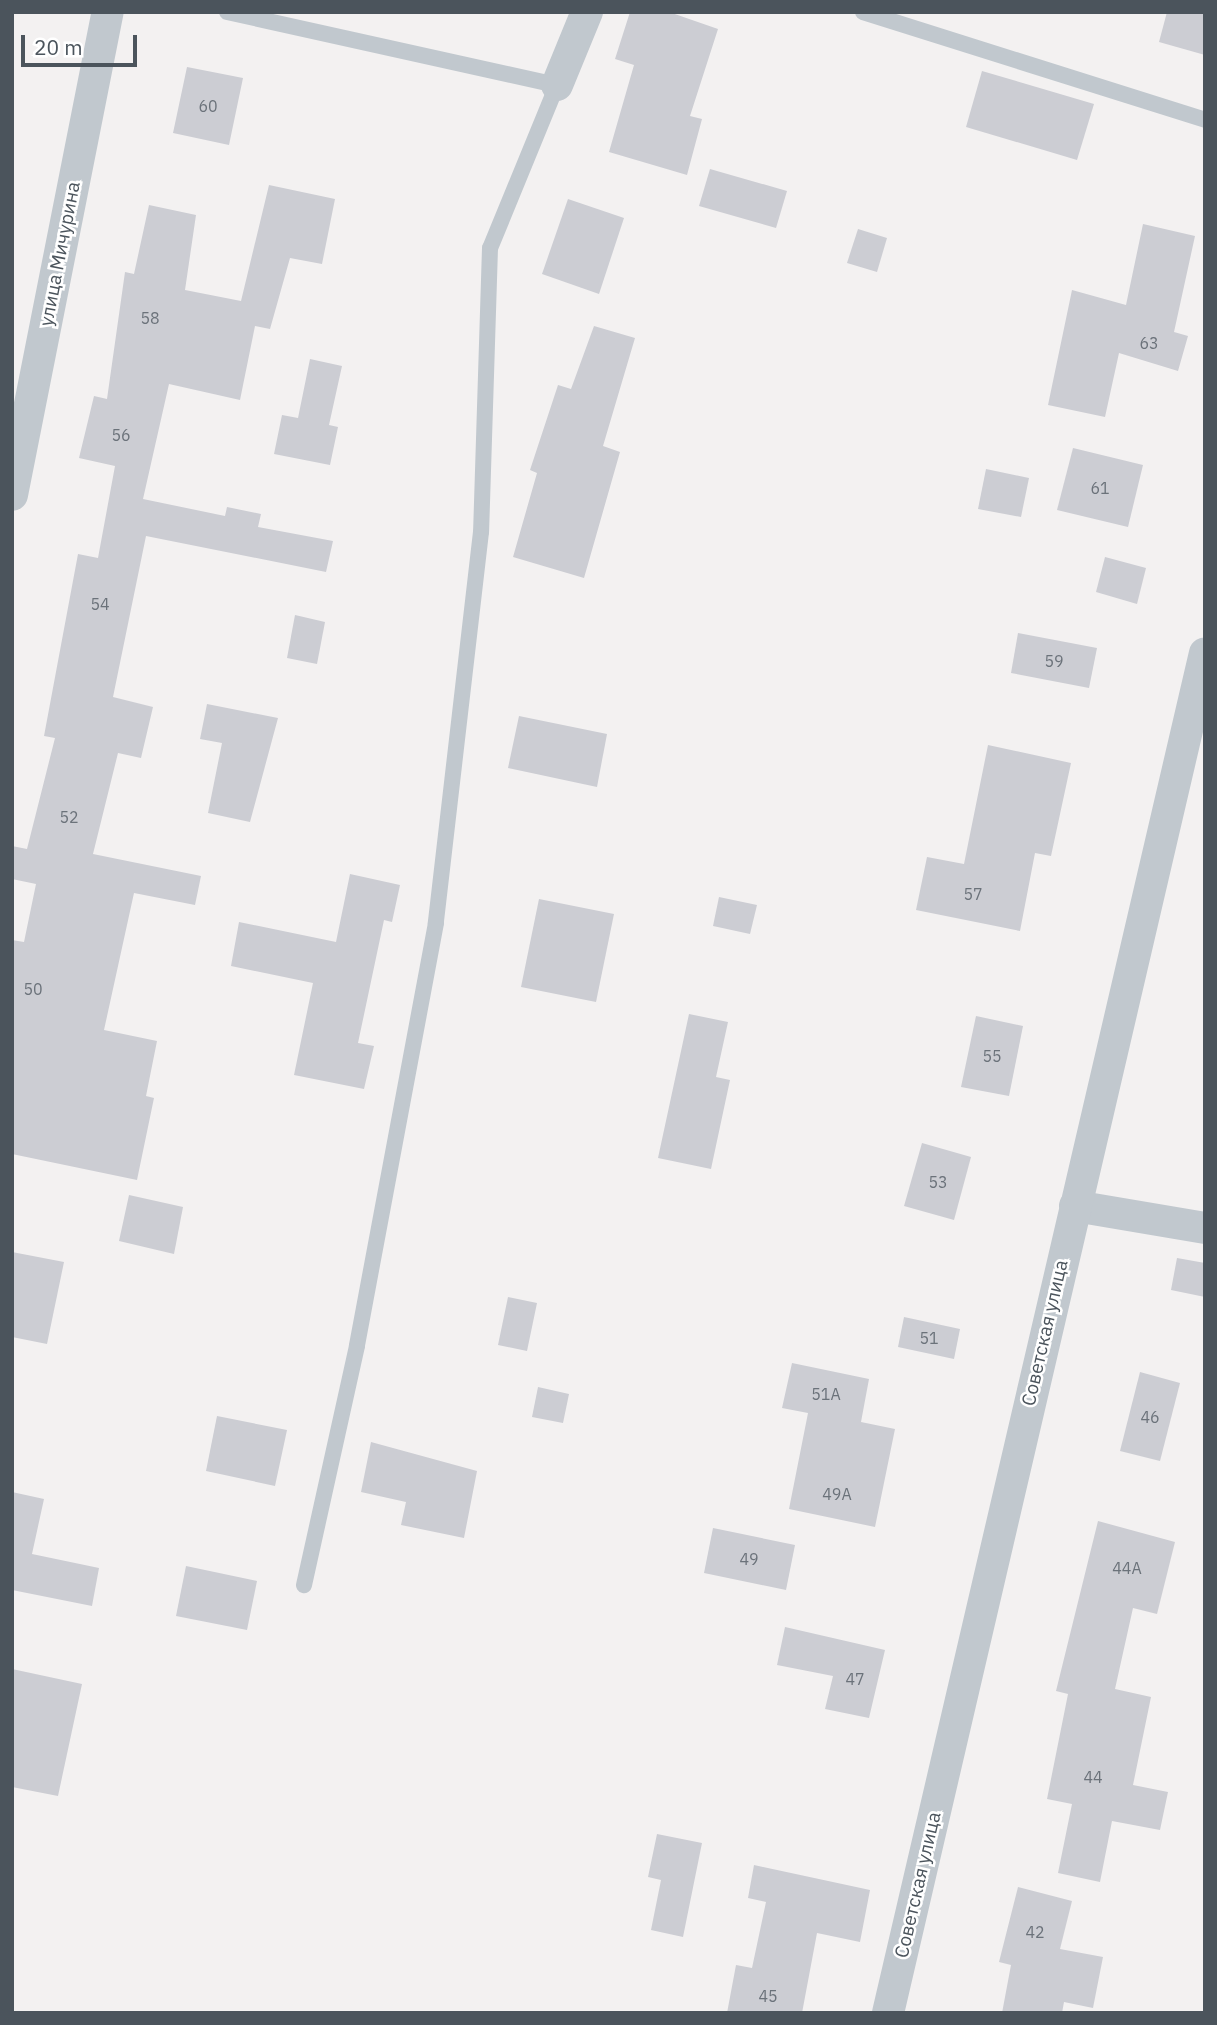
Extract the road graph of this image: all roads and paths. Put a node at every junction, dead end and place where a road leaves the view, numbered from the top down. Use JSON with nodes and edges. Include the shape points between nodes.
{"nodes":[{"id":1,"x":108,"y":12,"type":"edge"},
{"id":2,"x":226,"y":12,"type":"edge"},
{"id":3,"x":587,"y":12,"type":"edge"},
{"id":4,"x":863,"y":12,"type":"edge"},
{"id":5,"x":557,"y":85,"type":"junction"},
{"id":6,"x":1205,"y":120,"type":"edge"},
{"id":7,"x":12,"y":495,"type":"edge"},
{"id":8,"x":1205,"y":653,"type":"edge"},
{"id":9,"x":1074,"y":1206,"type":"junction"},
{"id":10,"x":1205,"y":1228,"type":"edge"},
{"id":11,"x":304,"y":1585,"type":"dead end"},
{"id":12,"x":888,"y":2013,"type":"edge"}],
"edges":[{"from":1,"to":7,"type":"street","name":"улица Мичурина"},
{"from":2,"to":5,"type":"lane"},
{"from":3,"to":5,"type":"street"},
{"from":4,"to":6,"type":"lane"},
{"from":5,"to":11,"type":"lane","via":[[490,248],[481,531],[436,923],[357,1346]]},
{"from":8,"to":9,"type":"street","name":"Советская улица"},
{"from":9,"to":10,"type":"street"},
{"from":9,"to":12,"type":"street","name":"Советская улица"}]}
